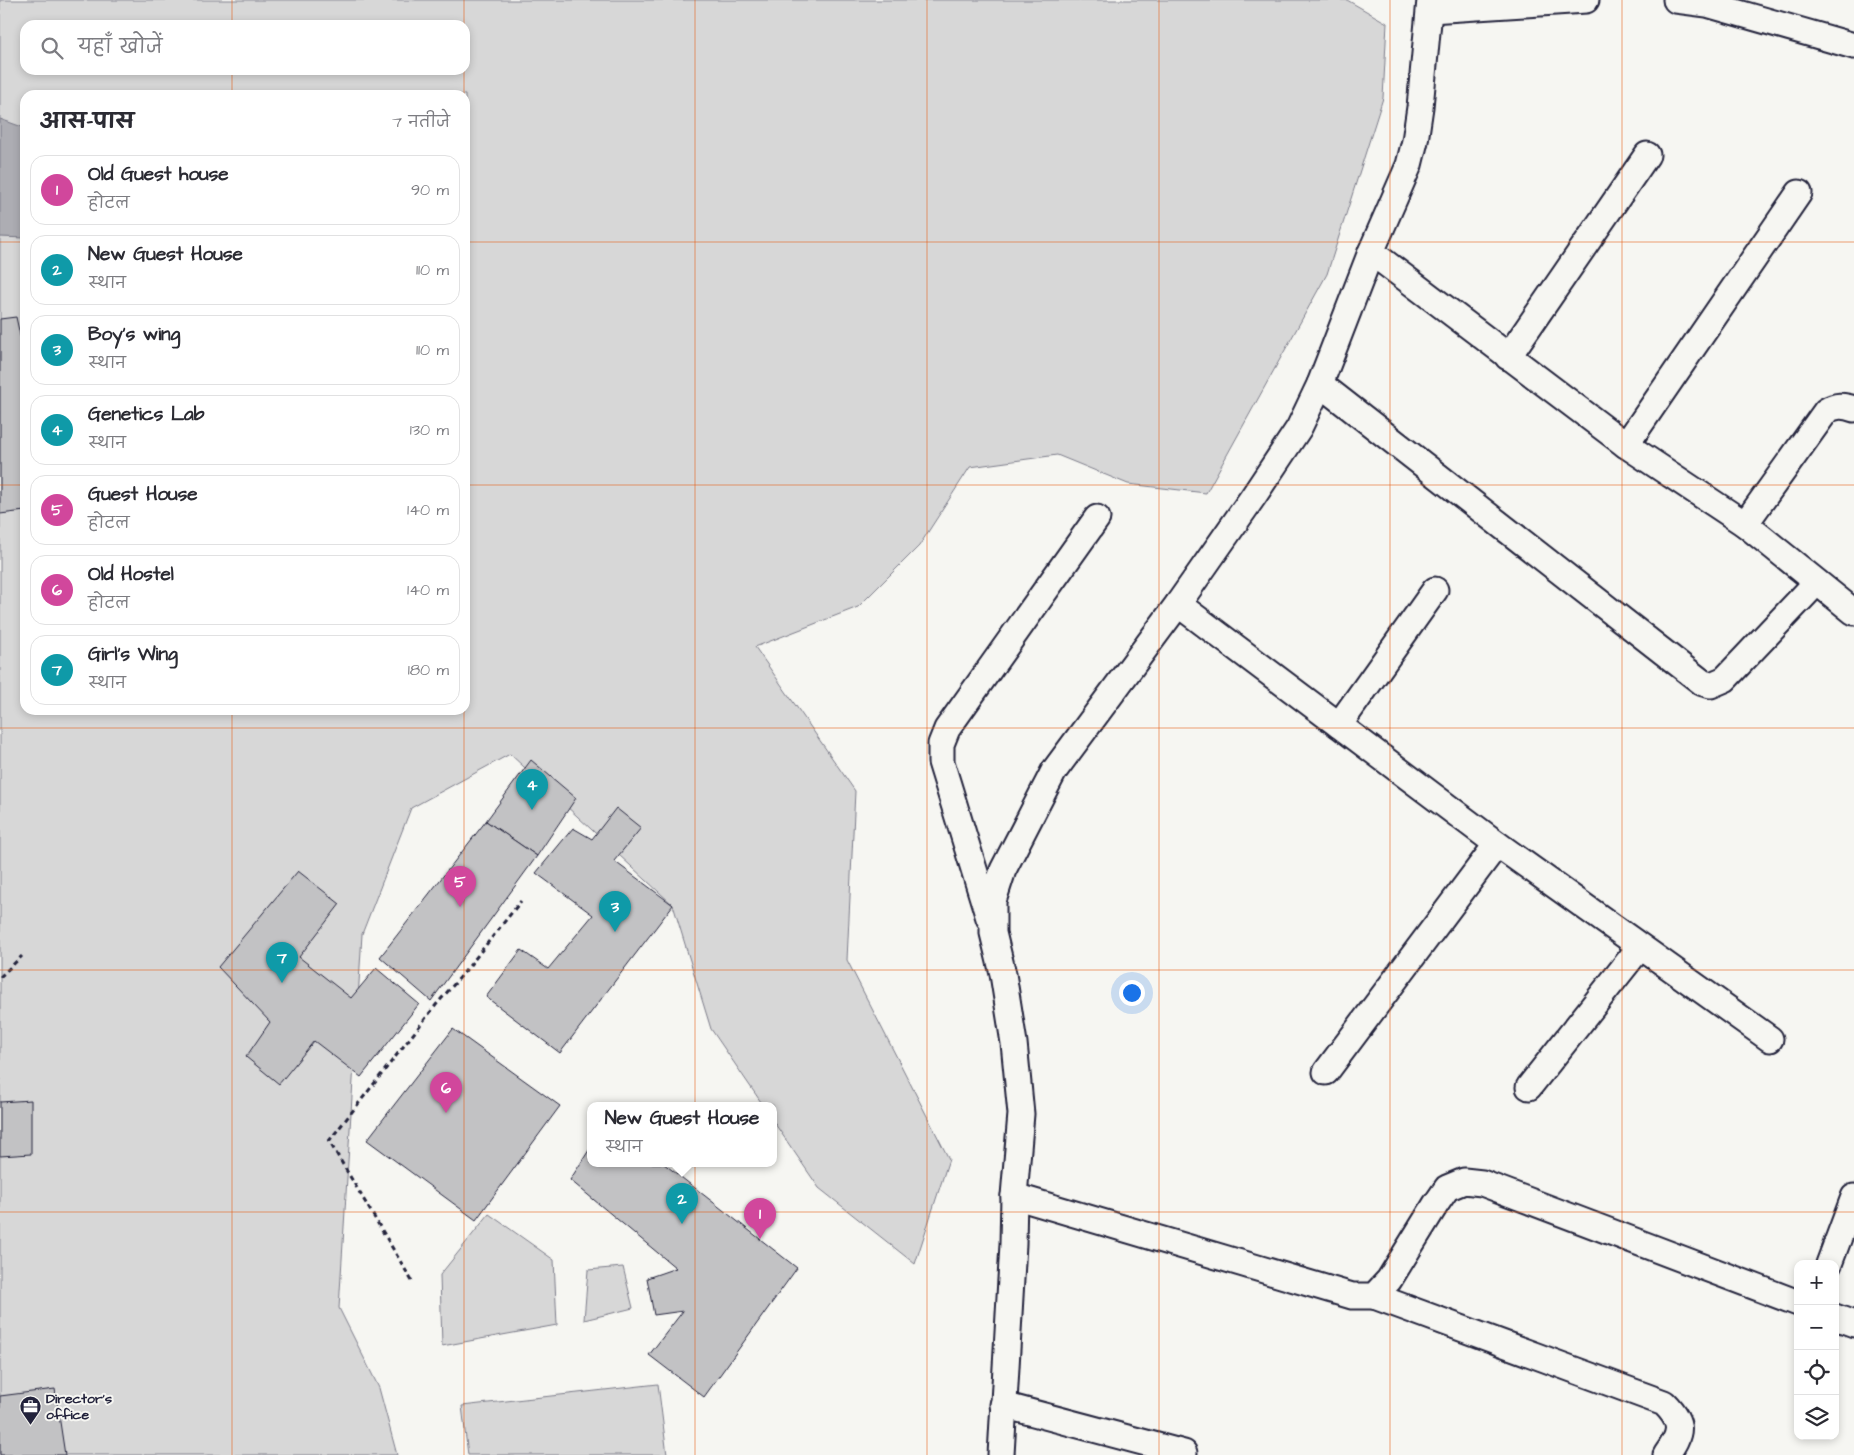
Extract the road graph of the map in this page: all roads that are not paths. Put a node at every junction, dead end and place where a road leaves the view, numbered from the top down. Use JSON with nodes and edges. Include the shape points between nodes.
{"nodes":[{"id":1,"x":1586,"y":0,"type":"edge"},
{"id":2,"x":1676,"y":0,"type":"edge"},
{"id":3,"x":1430,"y":5,"type":"edge"},
{"id":4,"x":1854,"y":46,"type":"edge"},
{"id":5,"x":1647,"y":155,"type":"dead end"},
{"id":6,"x":1799,"y":193,"type":"dead end"},
{"id":7,"x":1372,"y":252,"type":"junction"},
{"id":8,"x":1508,"y":357,"type":"junction"},
{"id":9,"x":1320,"y":384,"type":"junction"},
{"id":10,"x":1854,"y":409,"type":"edge"},
{"id":11,"x":1626,"y":445,"type":"junction"},
{"id":12,"x":1097,"y":518,"type":"dead end"},
{"id":13,"x":1745,"y":524,"type":"junction"},
{"id":14,"x":1816,"y":583,"type":"junction"},
{"id":15,"x":1435,"y":590,"type":"dead end"},
{"id":16,"x":1178,"y":604,"type":"junction"},
{"id":17,"x":1854,"y":612,"type":"edge"},
{"id":18,"x":1339,"y":725,"type":"junction"},
{"id":19,"x":1497,"y":844,"type":"junction"},
{"id":20,"x":993,"y":932,"type":"junction"},
{"id":21,"x":1640,"y":947,"type":"junction"},
{"id":22,"x":1770,"y":1039,"type":"dead end"},
{"id":23,"x":1326,"y":1072,"type":"dead end"},
{"id":24,"x":1529,"y":1087,"type":"dead end"},
{"id":25,"x":1014,"y":1196,"type":"junction"},
{"id":26,"x":1854,"y":1197,"type":"edge"},
{"id":27,"x":1830,"y":1260,"type":"edge"},
{"id":28,"x":1374,"y":1296,"type":"junction"},
{"id":29,"x":1794,"y":1301,"type":"edge"},
{"id":30,"x":1839,"y":1318,"type":"edge"},
{"id":31,"x":1854,"y":1324,"type":"edge"},
{"id":32,"x":1003,"y":1405,"type":"junction"},
{"id":33,"x":1001,"y":1455,"type":"edge"},
{"id":34,"x":1186,"y":1455,"type":"edge"},
{"id":35,"x":1666,"y":1455,"type":"edge"}],
"edges":[{"from":1,"to":3,"type":"street"},
{"from":2,"to":4,"type":"street","via":[[1707,4]]},
{"from":3,"to":7,"type":"street","via":[[1415,140]]},
{"from":5,"to":8,"type":"street"},
{"from":6,"to":11,"type":"street"},
{"from":7,"to":8,"type":"street"},
{"from":7,"to":9,"type":"street"},
{"from":8,"to":11,"type":"street"},
{"from":9,"to":14,"type":"street","via":[[1703,683],[1711,685],[1725,679]]},
{"from":9,"to":16,"type":"street","via":[[1299,428]]},
{"from":10,"to":13,"type":"street","via":[[1843,405],[1834,406],[1826,412]]},
{"from":11,"to":13,"type":"street"},
{"from":12,"to":20,"type":"street","via":[[947,729],[941,744],[941,762]]},
{"from":13,"to":14,"type":"street"},
{"from":14,"to":17,"type":"street"},
{"from":15,"to":18,"type":"street"},
{"from":16,"to":18,"type":"street"},
{"from":16,"to":20,"type":"street","via":[[1054,771],[1004,870],[993,901]]},
{"from":18,"to":19,"type":"street"},
{"from":19,"to":21,"type":"street"},
{"from":19,"to":23,"type":"street"},
{"from":20,"to":25,"type":"street","via":[[1003,974],[1019,1081],[1021,1114]]},
{"from":21,"to":22,"type":"street"},
{"from":21,"to":24,"type":"street"},
{"from":25,"to":28,"type":"street","via":[[1352,1296]]},
{"from":25,"to":32,"type":"street"},
{"from":26,"to":27,"type":"street"},
{"from":28,"to":29,"type":"street","via":[[1389,1280],[1447,1188],[1464,1181],[1482,1183]]},
{"from":28,"to":35,"type":"street","via":[[1664,1403],[1674,1414],[1680,1429],[1676,1443]]},
{"from":30,"to":31,"type":"street"},
{"from":32,"to":33,"type":"street"},
{"from":32,"to":34,"type":"street"}]}
